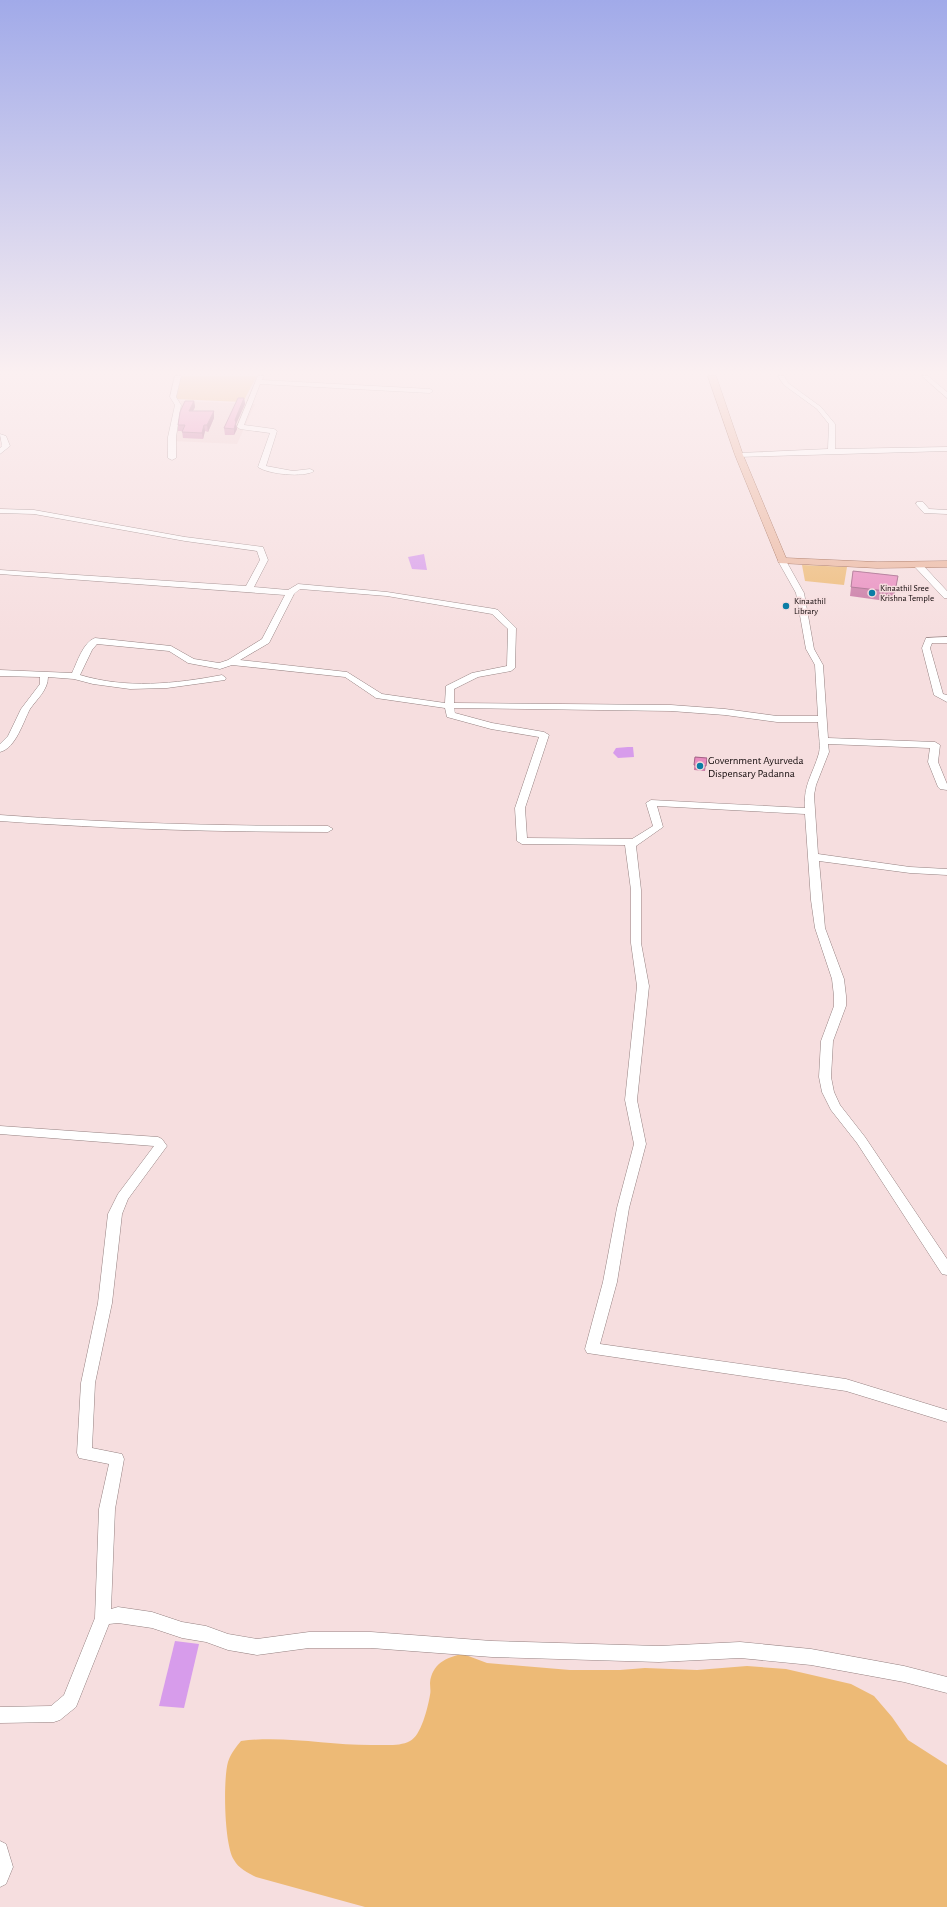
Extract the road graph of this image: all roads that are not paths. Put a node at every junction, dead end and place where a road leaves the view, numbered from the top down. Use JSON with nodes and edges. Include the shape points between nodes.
{"nodes":[{"id":1,"x":263,"y":465,"type":"edge"},
{"id":2,"x":743,"y":465,"type":"edge"},
{"id":3,"x":310,"y":471,"type":"dead end"},
{"id":4,"x":920,"y":504,"type":"dead end"},
{"id":5,"x":0,"y":511,"type":"edge"},
{"id":6,"x":947,"y":512,"type":"edge"},
{"id":7,"x":782,"y":561,"type":"junction"},
{"id":8,"x":917,"y":564,"type":"junction"},
{"id":9,"x":947,"y":564,"type":"edge"},
{"id":10,"x":0,"y":572,"type":"edge"},
{"id":11,"x":249,"y":589,"type":"junction"},
{"id":12,"x":290,"y":593,"type":"junction"},
{"id":13,"x":947,"y":596,"type":"edge"},
{"id":14,"x":947,"y":640,"type":"edge"},
{"id":15,"x":231,"y":662,"type":"junction"},
{"id":16,"x":0,"y":673,"type":"edge"},
{"id":17,"x":44,"y":674,"type":"junction"},
{"id":18,"x":75,"y":676,"type":"junction"},
{"id":19,"x":222,"y":678,"type":"dead end"},
{"id":20,"x":947,"y":699,"type":"edge"},
{"id":21,"x":450,"y":706,"type":"junction"},
{"id":22,"x":822,"y":719,"type":"junction"},
{"id":23,"x":823,"y":741,"type":"junction"},
{"id":24,"x":0,"y":749,"type":"edge"},
{"id":25,"x":947,"y":787,"type":"edge"},
{"id":26,"x":811,"y":811,"type":"junction"},
{"id":27,"x":0,"y":818,"type":"edge"},
{"id":28,"x":328,"y":829,"type":"dead end"},
{"id":29,"x":630,"y":845,"type":"junction"},
{"id":30,"x":814,"y":857,"type":"junction"},
{"id":31,"x":947,"y":872,"type":"edge"},
{"id":32,"x":0,"y":1130,"type":"edge"},
{"id":33,"x":947,"y":1270,"type":"edge"},
{"id":34,"x":947,"y":1416,"type":"edge"},
{"id":35,"x":103,"y":1618,"type":"junction"},
{"id":36,"x":947,"y":1685,"type":"edge"},
{"id":37,"x":0,"y":1715,"type":"edge"},
{"id":38,"x":0,"y":1850,"type":"edge"},
{"id":39,"x":0,"y":1878,"type":"edge"}],
"edges":[{"from":1,"to":3,"type":"street","via":[[262,467],[290,472]]},
{"from":2,"to":7,"type":"main road"},
{"from":4,"to":6,"type":"street","via":[[927,511]]},
{"from":5,"to":11,"type":"street","via":[[34,512],[185,539],[260,549],[264,560]]},
{"from":7,"to":8,"type":"main road"},
{"from":7,"to":22,"type":"street","via":[[800,593],[810,649],[818,665],[821,682]]},
{"from":8,"to":9,"type":"main road"},
{"from":8,"to":13,"type":"street"},
{"from":10,"to":11,"type":"street"},
{"from":11,"to":12,"type":"street"},
{"from":12,"to":15,"type":"street","via":[[266,641]]},
{"from":12,"to":21,"type":"street","via":[[298,586],[387,594],[495,612],[512,628],[511,668],[475,675],[449,688]]},
{"from":14,"to":20,"type":"street","via":[[929,640],[926,648],[939,695]]},
{"from":15,"to":18,"type":"street","via":[[220,666],[191,661],[172,650],[94,641]]},
{"from":15,"to":21,"type":"street","via":[[347,674],[379,696]]},
{"from":16,"to":17,"type":"street"},
{"from":17,"to":18,"type":"street"},
{"from":17,"to":24,"type":"street","via":[[44,684],[26,709],[12,737]]},
{"from":18,"to":19,"type":"street","via":[[100,684],[130,687],[182,685]]},
{"from":21,"to":22,"type":"street","via":[[671,708],[777,719]]},
{"from":21,"to":29,"type":"street","via":[[450,715],[491,726],[544,735],[520,808],[522,841],[630,842]]},
{"from":22,"to":23,"type":"street"},
{"from":23,"to":25,"type":"street","via":[[935,745],[933,762],[943,786]]},
{"from":23,"to":26,"type":"street","via":[[824,752],[809,795]]},
{"from":26,"to":29,"type":"street","via":[[651,803],[658,826]]},
{"from":26,"to":30,"type":"street"},
{"from":27,"to":28,"type":"street","via":[[254,829]]},
{"from":29,"to":34,"type":"street","via":[[636,890],[636,943],[643,986],[631,1100],[640,1144],[623,1208],[610,1282],[592,1349],[846,1385]]},
{"from":30,"to":31,"type":"street","via":[[910,870]]},
{"from":30,"to":33,"type":"street","via":[[820,928],[838,979],[840,996],[840,1006],[827,1041],[825,1077],[828,1092],[835,1107],[861,1140]]},
{"from":32,"to":35,"type":"street","via":[[158,1142],[161,1146],[123,1197],[115,1214],[104,1303],[88,1383],[84,1453],[117,1459],[107,1509]]},
{"from":35,"to":36,"type":"street","via":[[118,1615],[152,1620],[228,1642],[257,1647],[309,1640],[372,1640],[492,1649],[659,1654],[740,1650],[811,1657],[904,1674]]},
{"from":35,"to":37,"type":"street","via":[[70,1701],[54,1714]]},
{"from":38,"to":39,"type":"street","via":[[4,1867]]}]}
